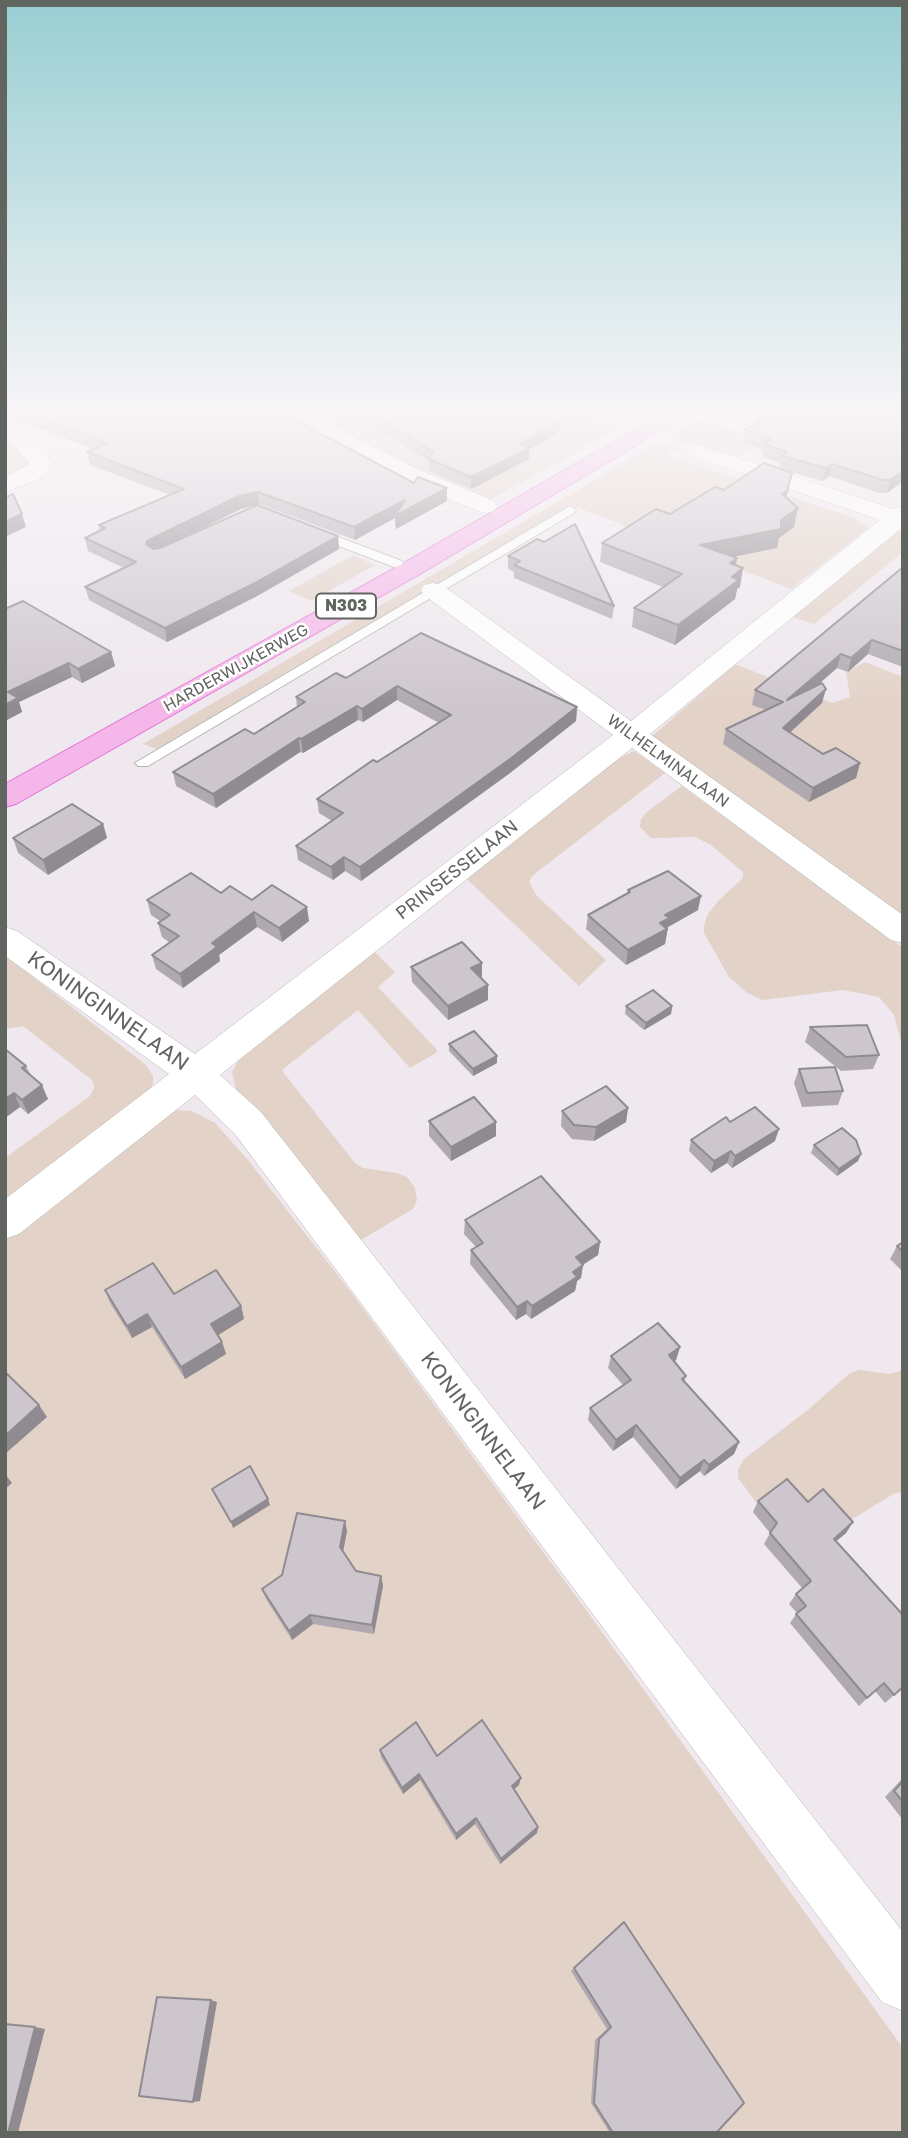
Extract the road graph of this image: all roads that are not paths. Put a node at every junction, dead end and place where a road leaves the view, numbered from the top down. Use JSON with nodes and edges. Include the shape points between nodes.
{"nodes":[{"id":1,"x":494,"y":510,"type":"edge"},
{"id":2,"x":514,"y":510,"type":"edge"},
{"id":3,"x":570,"y":510,"type":"dead end"},
{"id":4,"x":878,"y":510,"type":"edge"},
{"id":5,"x":900,"y":517,"type":"edge"},
{"id":6,"x":299,"y":526,"type":"edge"},
{"id":7,"x":398,"y":564,"type":"junction"},
{"id":8,"x":433,"y":590,"type":"junction"},
{"id":9,"x":632,"y":734,"type":"junction"},
{"id":10,"x":143,"y":764,"type":"dead end"},
{"id":11,"x":5,"y":785,"type":"edge"},
{"id":12,"x":5,"y":797,"type":"edge"},
{"id":13,"x":903,"y":932,"type":"edge"},
{"id":14,"x":5,"y":939,"type":"edge"},
{"id":15,"x":196,"y":1074,"type":"junction"},
{"id":16,"x":5,"y":1222,"type":"edge"},
{"id":17,"x":903,"y":1981,"type":"edge"}],
"edges":[{"from":1,"to":7,"type":"main road","name":"HARDERWIJKERWEG","number":"N303"},
{"from":2,"to":12,"type":"main road","name":"HARDERWIJKERWEG","number":"N303"},
{"from":3,"to":8,"type":"lane","name":"HARDERWIJKERWEG"},
{"from":4,"to":5,"type":"street"},
{"from":5,"to":9,"type":"street","name":"PRINSESSELAAN"},
{"from":6,"to":7,"type":"lane"},
{"from":7,"to":11,"type":"main road","name":"HARDERWIJKERWEG","number":"N303"},
{"from":8,"to":9,"type":"street","name":"WILHELMINALAAN"},
{"from":8,"to":10,"type":"lane","name":"HARDERWIJKERWEG"},
{"from":9,"to":13,"type":"street","name":"WILHELMINALAAN"},
{"from":9,"to":15,"type":"street","name":"PRINSESSELAAN"},
{"from":14,"to":15,"type":"street","name":"KONINGINNELAAN"},
{"from":15,"to":16,"type":"street","name":"PRINSESSELAAN"},
{"from":15,"to":17,"type":"street","name":"KONINGINNELAAN","via":[[248,1122]]}]}
